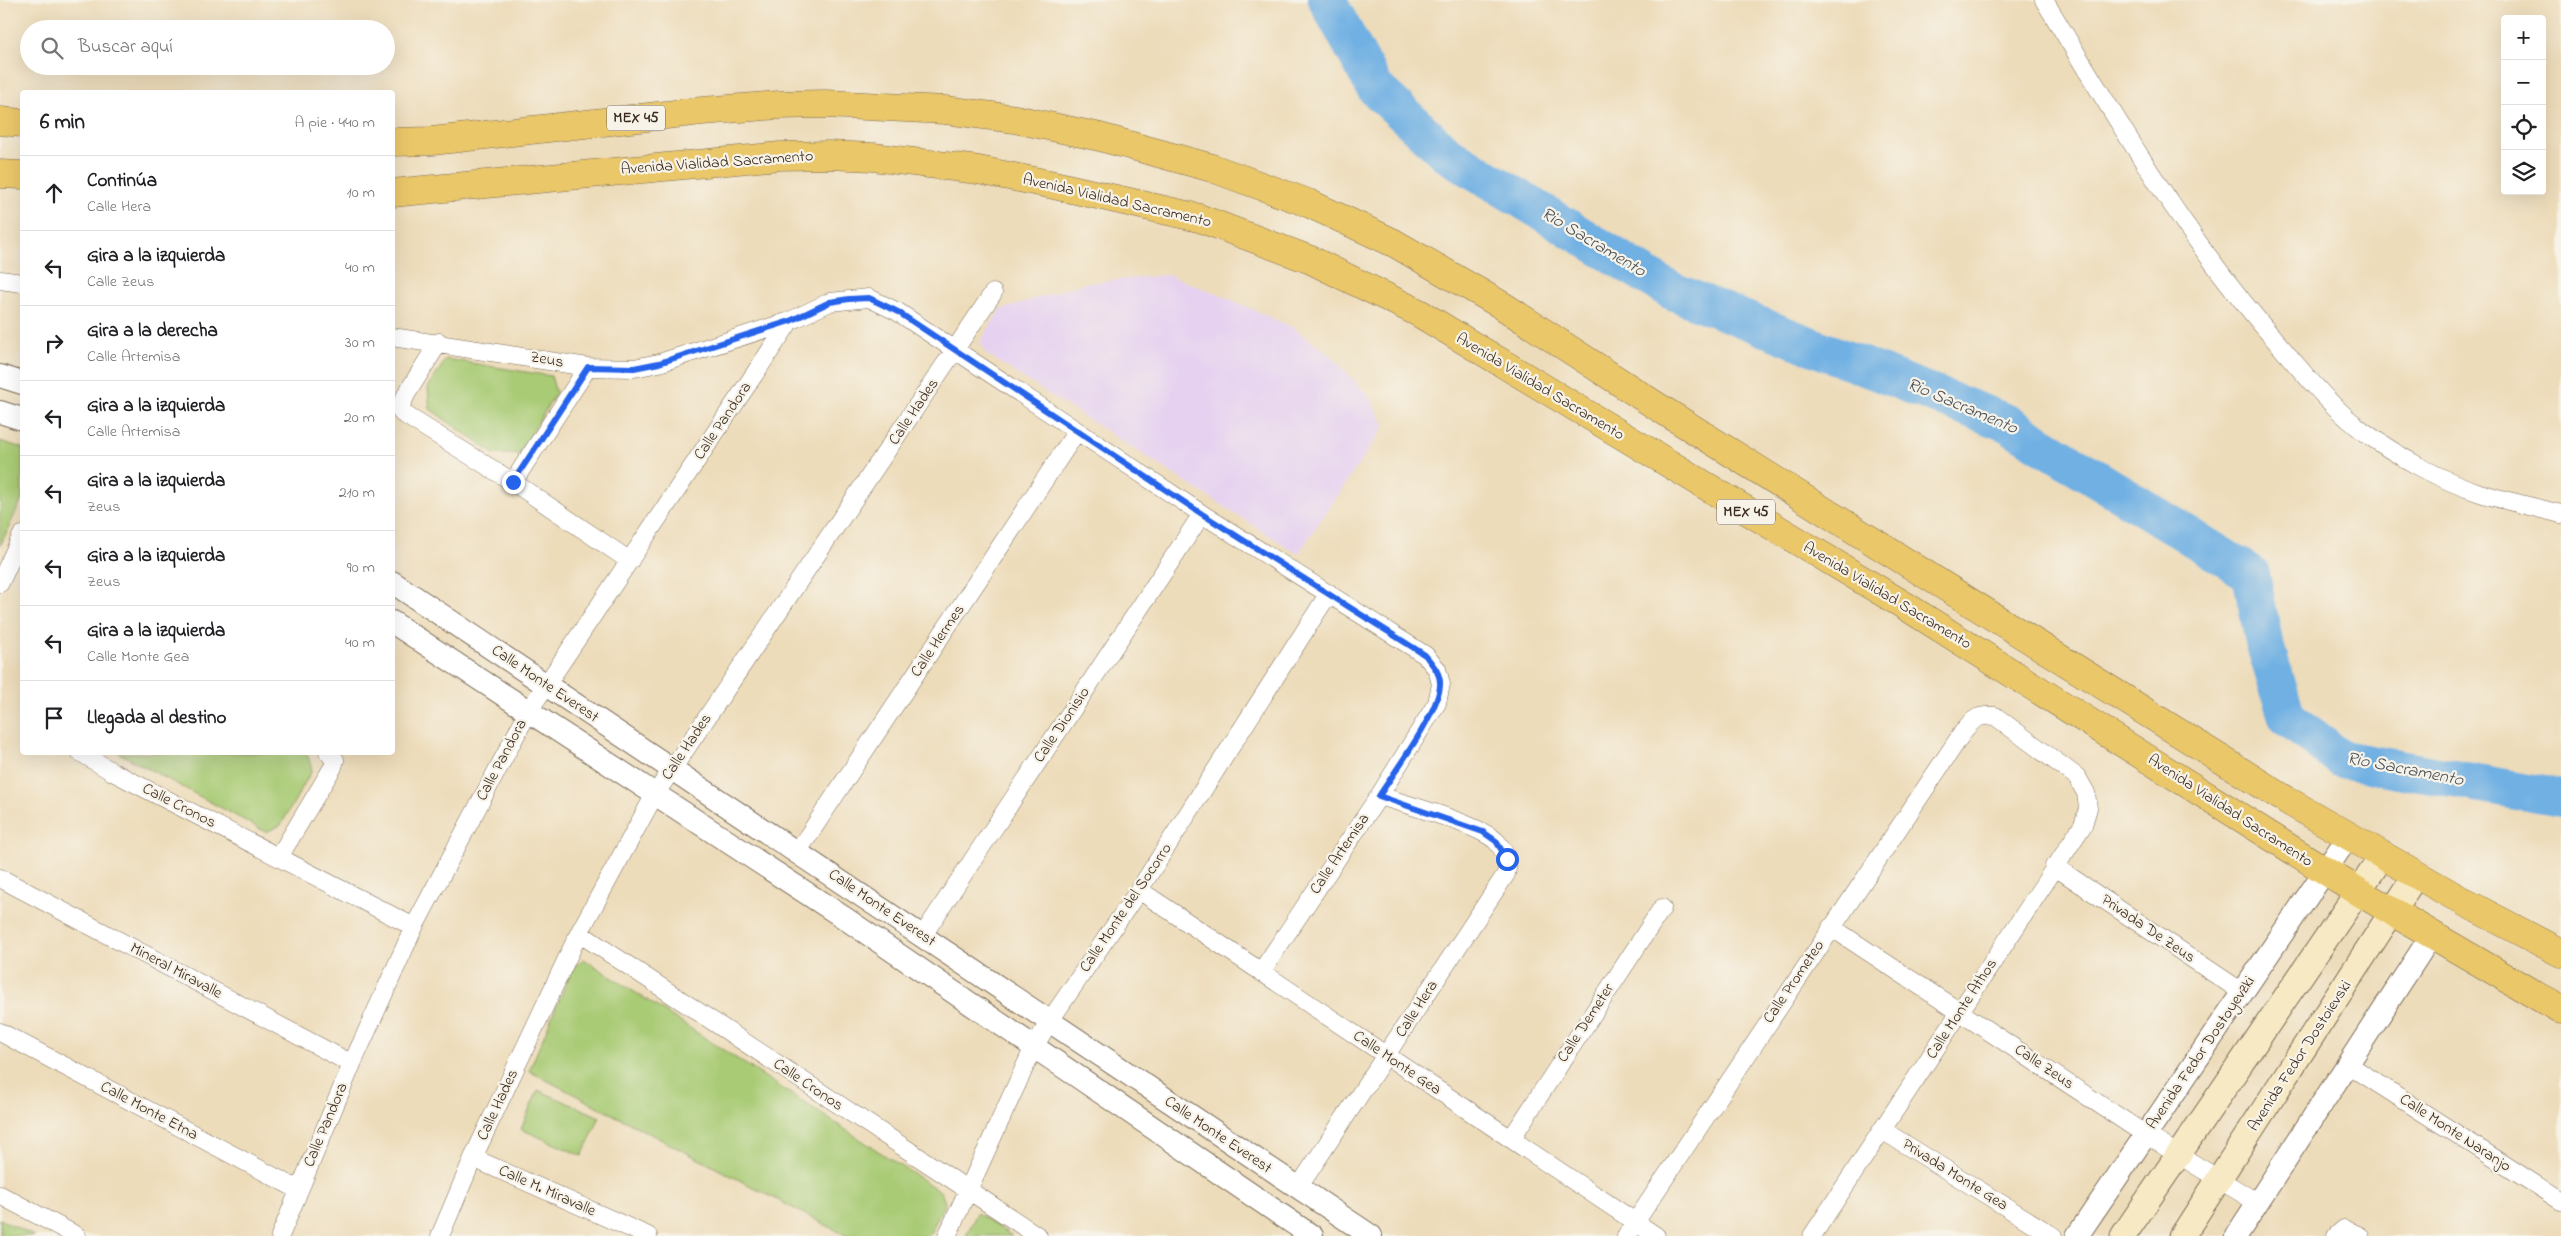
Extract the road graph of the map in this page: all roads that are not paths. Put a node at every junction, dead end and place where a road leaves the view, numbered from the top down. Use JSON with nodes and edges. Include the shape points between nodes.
{"nodes":[{"id":1,"x":2044,"y":0,"type":"edge"},
{"id":2,"x":0,"y":121,"type":"edge"},
{"id":3,"x":20,"y":123,"type":"edge"},
{"id":4,"x":395,"y":142,"type":"edge"},
{"id":5,"x":0,"y":174,"type":"edge"},
{"id":6,"x":20,"y":175,"type":"edge"},
{"id":7,"x":395,"y":193,"type":"edge"},
{"id":8,"x":0,"y":280,"type":"edge"},
{"id":9,"x":20,"y":283,"type":"edge"},
{"id":10,"x":993,"y":293,"type":"dead end"},
{"id":11,"x":790,"y":321,"type":"junction"},
{"id":12,"x":395,"y":337,"type":"edge"},
{"id":13,"x":440,"y":342,"type":"junction"},
{"id":14,"x":956,"y":350,"type":"junction"},
{"id":15,"x":588,"y":367,"type":"junction"},
{"id":16,"x":0,"y":376,"type":"edge"},
{"id":17,"x":20,"y":381,"type":"edge"},
{"id":18,"x":0,"y":412,"type":"edge"},
{"id":19,"x":20,"y":418,"type":"edge"},
{"id":20,"x":1077,"y":431,"type":"junction"},
{"id":21,"x":513,"y":482,"type":"junction"},
{"id":22,"x":1202,"y":514,"type":"junction"},
{"id":23,"x":2561,"y":514,"type":"edge"},
{"id":24,"x":20,"y":538,"type":"edge"},
{"id":25,"x":630,"y":561,"type":"junction"},
{"id":26,"x":0,"y":583,"type":"edge"},
{"id":27,"x":395,"y":584,"type":"edge"},
{"id":28,"x":1329,"y":593,"type":"junction"},
{"id":29,"x":395,"y":624,"type":"edge"},
{"id":30,"x":1425,"y":655,"type":"joint"},
{"id":31,"x":545,"y":685,"type":"junction"},
{"id":32,"x":528,"y":712,"type":"junction"},
{"id":33,"x":85,"y":755,"type":"edge"},
{"id":34,"x":331,"y":755,"type":"edge"},
{"id":35,"x":672,"y":770,"type":"junction"},
{"id":36,"x":2077,"y":777,"type":"joint"},
{"id":37,"x":654,"y":796,"type":"junction"},
{"id":38,"x":1379,"y":796,"type":"junction"},
{"id":39,"x":2348,"y":837,"type":"junction"},
{"id":40,"x":798,"y":851,"type":"junction"},
{"id":41,"x":2383,"y":855,"type":"junction"},
{"id":42,"x":279,"y":857,"type":"junction"},
{"id":43,"x":2054,"y":866,"type":"junction"},
{"id":44,"x":2325,"y":871,"type":"junction"},
{"id":45,"x":2416,"y":875,"type":"junction"},
{"id":46,"x":0,"y":878,"type":"edge"},
{"id":47,"x":1139,"y":890,"type":"junction"},
{"id":48,"x":2359,"y":892,"type":"junction"},
{"id":49,"x":1662,"y":908,"type":"dead end"},
{"id":50,"x":2392,"y":912,"type":"junction"},
{"id":51,"x":414,"y":927,"type":"junction"},
{"id":52,"x":1831,"y":927,"type":"junction"},
{"id":53,"x":579,"y":933,"type":"junction"},
{"id":54,"x":923,"y":935,"type":"junction"},
{"id":55,"x":2432,"y":936,"type":"junction"},
{"id":56,"x":2561,"y":953,"type":"edge"},
{"id":57,"x":1261,"y":972,"type":"junction"},
{"id":58,"x":2242,"y":992,"type":"junction"},
{"id":59,"x":2561,"y":1010,"type":"edge"},
{"id":60,"x":1961,"y":1012,"type":"junction"},
{"id":61,"x":1049,"y":1022,"type":"junction"},
{"id":62,"x":0,"y":1032,"type":"edge"},
{"id":63,"x":1033,"y":1049,"type":"junction"},
{"id":64,"x":1386,"y":1056,"type":"junction"},
{"id":65,"x":352,"y":1064,"type":"junction"},
{"id":66,"x":2349,"y":1065,"type":"junction"},
{"id":67,"x":1882,"y":1130,"type":"junction"},
{"id":68,"x":2146,"y":1135,"type":"junction"},
{"id":69,"x":1511,"y":1139,"type":"junction"},
{"id":70,"x":2178,"y":1154,"type":"junction"},
{"id":71,"x":473,"y":1158,"type":"junction"},
{"id":72,"x":2220,"y":1180,"type":"junction"},
{"id":73,"x":1298,"y":1188,"type":"junction"},
{"id":74,"x":299,"y":1190,"type":"junction"},
{"id":75,"x":968,"y":1191,"type":"junction"},
{"id":76,"x":0,"y":1195,"type":"edge"},
{"id":77,"x":2561,"y":1201,"type":"edge"},
{"id":78,"x":2258,"y":1203,"type":"junction"},
{"id":79,"x":1631,"y":1229,"type":"edge"},
{"id":80,"x":77,"y":1236,"type":"edge"},
{"id":81,"x":280,"y":1236,"type":"edge"},
{"id":82,"x":440,"y":1236,"type":"edge"},
{"id":83,"x":648,"y":1236,"type":"edge"},
{"id":84,"x":947,"y":1236,"type":"edge"},
{"id":85,"x":1038,"y":1236,"type":"edge"},
{"id":86,"x":1312,"y":1236,"type":"edge"},
{"id":87,"x":1371,"y":1236,"type":"edge"},
{"id":88,"x":1656,"y":1236,"type":"edge"},
{"id":89,"x":1812,"y":1236,"type":"edge"},
{"id":90,"x":2053,"y":1236,"type":"edge"},
{"id":91,"x":2078,"y":1236,"type":"edge"},
{"id":92,"x":2123,"y":1236,"type":"edge"},
{"id":93,"x":2182,"y":1236,"type":"edge"},
{"id":94,"x":2236,"y":1236,"type":"edge"}],
"edges":[{"from":1,"to":23,"type":"street","via":[[2181,221],[2251,314],[2310,381],[2363,431],[2422,467],[2479,493]]},
{"from":2,"to":3,"type":"highway"},
{"from":4,"to":39,"type":"highway","number":"MEX 45","via":[[432,141],[702,111],[798,105],[871,105],[1015,119],[1100,137],[1212,168],[1350,221],[1487,297],[1691,428]]},
{"from":5,"to":6,"type":"highway"},
{"from":7,"to":44,"type":"highway","name":"Avenida Vialidad Sacramento","number":"MEX 45","via":[[780,156],[873,157],[978,170],[1082,191],[1199,218],[1269,242],[1419,314],[1907,608]]},
{"from":8,"to":9,"type":"street"},
{"from":10,"to":14,"type":"street","name":"Calle Hades"},
{"from":11,"to":14,"type":"street","name":"Zeus","via":[[830,302],[869,298],[898,312]]},
{"from":11,"to":15,"type":"street","name":"Zeus","via":[[659,363],[634,368]]},
{"from":11,"to":25,"type":"street","name":"Calle Pandora"},
{"from":12,"to":13,"type":"street","name":"Zeus"},
{"from":13,"to":15,"type":"street","name":"Zeus"},
{"from":13,"to":21,"type":"street","via":[[407,393],[400,411]]},
{"from":14,"to":20,"type":"street","name":"Zeus"},
{"from":14,"to":35,"type":"street","name":"Calle Hades"},
{"from":15,"to":21,"type":"street"},
{"from":16,"to":17,"type":"street"},
{"from":18,"to":19,"type":"street"},
{"from":20,"to":22,"type":"street","name":"Zeus"},
{"from":20,"to":40,"type":"street","name":"Calle Hermes"},
{"from":21,"to":25,"type":"street"},
{"from":22,"to":28,"type":"street","name":"Zeus"},
{"from":22,"to":54,"type":"street","name":"Calle Dionisio"},
{"from":24,"to":26,"type":"street"},
{"from":25,"to":31,"type":"street","name":"Calle Pandora"},
{"from":27,"to":31,"type":"street","name":"Calle Monte Everest"},
{"from":28,"to":30,"type":"street","name":"Zeus"},
{"from":28,"to":47,"type":"street","name":"Calle Monte del Socorro"},
{"from":29,"to":32,"type":"street","name":"Calle Monte Everest"},
{"from":30,"to":38,"type":"street","name":"Calle Artemisa","via":[[1437,669],[1439,677],[1437,703]]},
{"from":31,"to":32,"type":"street","name":"Calle Pandora"},
{"from":31,"to":35,"type":"street","name":"Calle Monte Everest"},
{"from":32,"to":37,"type":"street","name":"Calle Monte Everest"},
{"from":32,"to":51,"type":"street","name":"Calle Pandora"},
{"from":33,"to":42,"type":"street","name":"Calle Cronos"},
{"from":34,"to":42,"type":"street","via":[[335,760],[333,767]]},
{"from":35,"to":37,"type":"street","name":"Calle Hades"},
{"from":35,"to":40,"type":"street","name":"Calle Monte Everest"},
{"from":36,"to":43,"type":"street","name":"Calle Monte Athos","via":[[2086,793],[2088,808],[2083,825]]},
{"from":36,"to":52,"type":"street","name":"Calle Prometeo","via":[[1995,716],[1973,718]]},
{"from":37,"to":53,"type":"street","name":"Calle Hades"},
{"from":37,"to":63,"type":"street","name":"Calle Monte Everest","via":[[843,918]]},
{"from":38,"to":57,"type":"street","name":"Calle Artemisa"},
{"from":38,"to":64,"type":"street","name":"Calle Hera","via":[[1483,832],[1502,848],[1508,866],[1506,874]]},
{"from":39,"to":41,"type":"highway","number":"MEX 45"},
{"from":39,"to":44,"type":"street"},
{"from":40,"to":54,"type":"street","name":"Calle Monte Everest"},
{"from":41,"to":45,"type":"highway","number":"MEX 45"},
{"from":41,"to":48,"type":"main road"},
{"from":42,"to":51,"type":"street","name":"Calle Cronos"},
{"from":43,"to":58,"type":"street","name":"Privada De Zeus"},
{"from":43,"to":60,"type":"street","name":"Calle Monte Athos"},
{"from":44,"to":48,"type":"highway","name":"Avenida Vialidad Sacramento","number":"MEX 45"},
{"from":44,"to":58,"type":"street","name":"Avenida Fedor Dostoyevzki"},
{"from":45,"to":50,"type":"main road","name":"Avenida Fedor Dostoievski"},
{"from":45,"to":56,"type":"highway","number":"MEX 45"},
{"from":46,"to":65,"type":"street","name":"Mineral Miravalle"},
{"from":47,"to":57,"type":"street","name":"Calle Monte Gea"},
{"from":47,"to":61,"type":"street","name":"Calle Monte del Socorro"},
{"from":48,"to":50,"type":"highway","name":"Avenida Vialidad Sacramento","number":"MEX 45"},
{"from":48,"to":70,"type":"main road"},
{"from":49,"to":69,"type":"street","name":"Calle Demeter"},
{"from":50,"to":55,"type":"highway","name":"Avenida Vialidad Sacramento","number":"MEX 45"},
{"from":50,"to":72,"type":"main road","name":"Avenida Fedor Dostoievski"},
{"from":51,"to":65,"type":"street","name":"Calle Pandora"},
{"from":52,"to":60,"type":"street","name":"Calle Zeus"},
{"from":52,"to":79,"type":"street","name":"Calle Prometeo"},
{"from":53,"to":71,"type":"street","name":"Calle Hades"},
{"from":53,"to":75,"type":"street","name":"Calle Cronos"},
{"from":54,"to":61,"type":"street","name":"Calle Monte Everest"},
{"from":55,"to":59,"type":"highway","name":"Avenida Vialidad Sacramento","number":"MEX 45"},
{"from":55,"to":66,"type":"street"},
{"from":57,"to":64,"type":"street","name":"Calle Monte Gea"},
{"from":58,"to":68,"type":"street","name":"Avenida Fedor Dostoyevzki"},
{"from":60,"to":67,"type":"street","name":"Calle Monte Athos"},
{"from":60,"to":68,"type":"street","name":"Calle Zeus"},
{"from":61,"to":63,"type":"street","name":"Calle Monte del Socorro"},
{"from":61,"to":73,"type":"street","name":"Calle Monte Everest"},
{"from":62,"to":74,"type":"street","name":"Calle Monte Etna"},
{"from":63,"to":75,"type":"street","name":"Calle Monte del Socorro"},
{"from":63,"to":86,"type":"street","name":"Calle Monte Everest"},
{"from":64,"to":69,"type":"street","name":"Calle Monte Gea"},
{"from":64,"to":73,"type":"street","name":"Calle Hera"},
{"from":65,"to":74,"type":"street","name":"Calle Pandora"},
{"from":66,"to":77,"type":"street","name":"Calle Monte Naranjo"},
{"from":66,"to":78,"type":"street"},
{"from":67,"to":89,"type":"street","name":"Calle Monte Athos"},
{"from":67,"to":90,"type":"street","name":"Privada Monte Gea"},
{"from":68,"to":70,"type":"street","name":"Calle Zeus"},
{"from":68,"to":91,"type":"street","name":"Avenida Fedor Dostoyevzki"},
{"from":69,"to":79,"type":"street","name":"Calle Monte Gea"},
{"from":70,"to":72,"type":"street","name":"Calle Zeus"},
{"from":70,"to":92,"type":"main road"},
{"from":71,"to":82,"type":"street","name":"Calle Hades"},
{"from":71,"to":83,"type":"street","name":"Calle M. Miravalle"},
{"from":72,"to":78,"type":"street","name":"Calle Zeus"},
{"from":72,"to":93,"type":"main road","name":"Avenida Fedor Dostoievski"},
{"from":73,"to":87,"type":"street","name":"Calle Monte Everest"},
{"from":74,"to":81,"type":"street","name":"Calle Pandora"},
{"from":75,"to":84,"type":"street","name":"Calle Monte del Socorro"},
{"from":75,"to":85,"type":"street","name":"Calle Cronos"},
{"from":76,"to":80,"type":"street"},
{"from":78,"to":94,"type":"street"},
{"from":79,"to":88,"type":"street","name":"Calle Monte Gea"}]}
